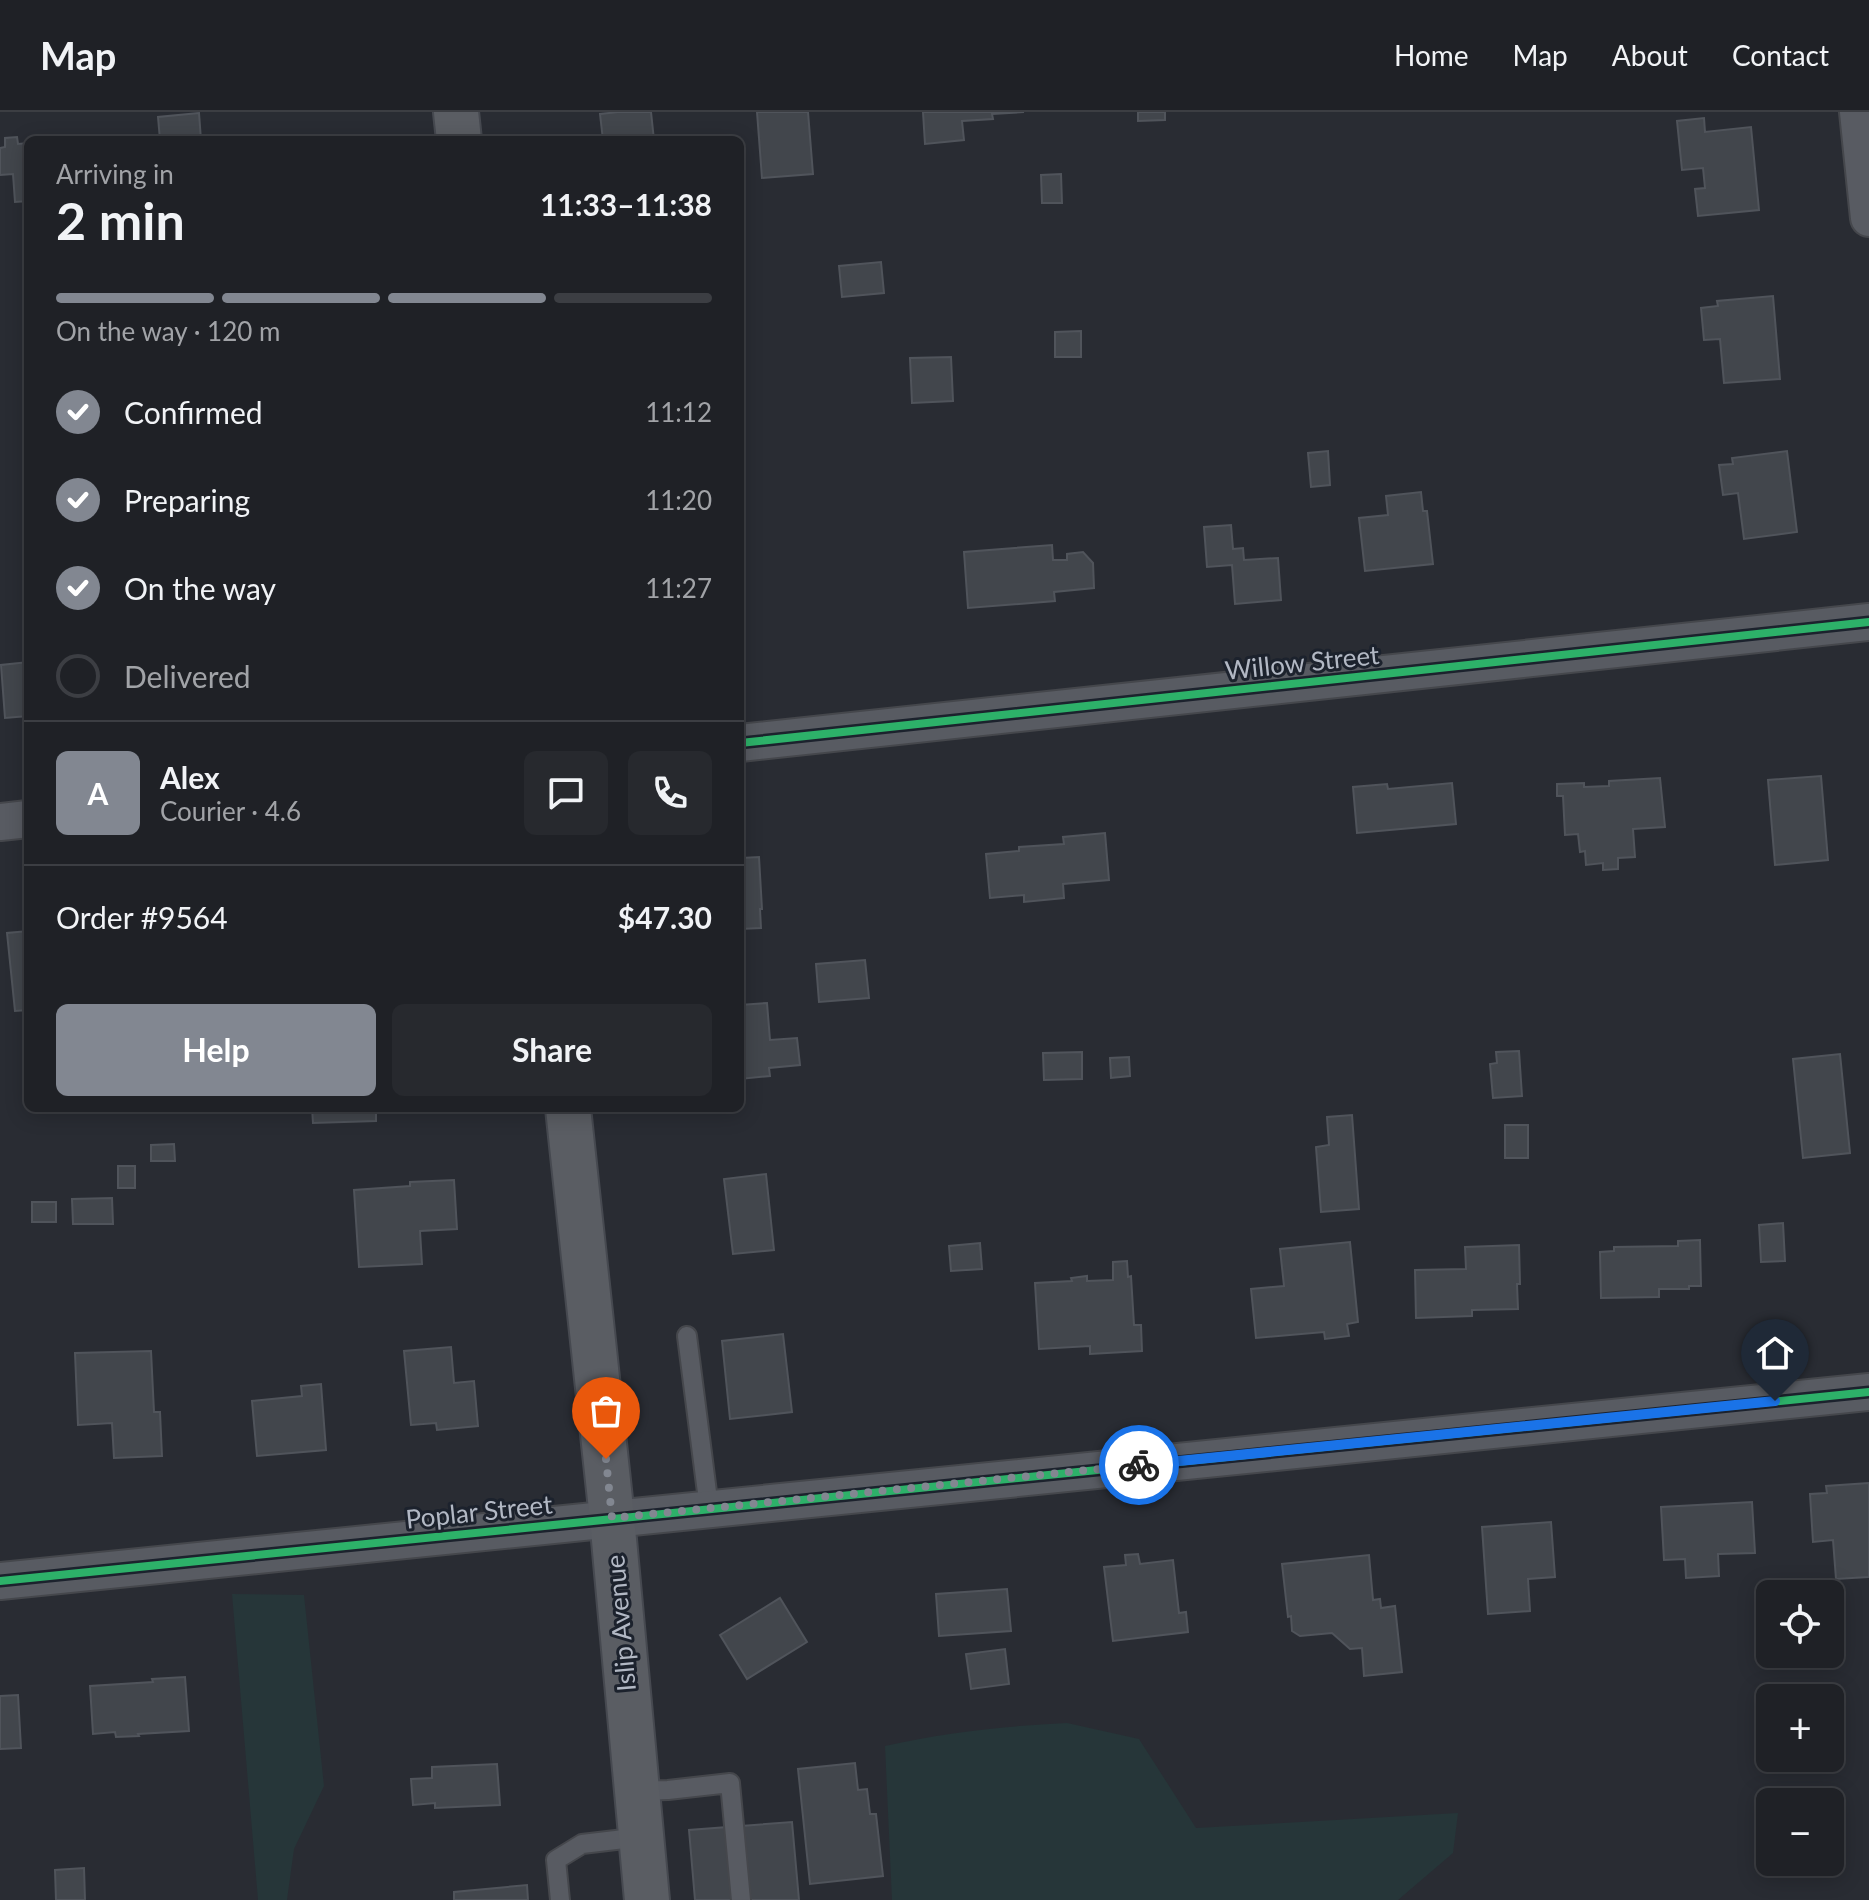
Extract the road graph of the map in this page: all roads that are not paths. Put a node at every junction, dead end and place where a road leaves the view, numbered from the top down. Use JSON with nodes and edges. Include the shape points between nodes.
{"nodes":[{"id":1,"x":456,"y":112,"type":"edge"},
{"id":2,"x":1858,"y":112,"type":"edge"},
{"id":3,"x":459,"y":136,"type":"edge"},
{"id":4,"x":1869,"y":218,"type":"edge"},
{"id":5,"x":1869,"y":622,"type":"edge"},
{"id":6,"x":744,"y":743,"type":"edge"},
{"id":7,"x":24,"y":819,"type":"edge"},
{"id":8,"x":0,"y":822,"type":"edge"},
{"id":9,"x":568,"y":1112,"type":"edge"},
{"id":10,"x":687,"y":1336,"type":"dead end"},
{"id":11,"x":1869,"y":1392,"type":"edge"},
{"id":12,"x":709,"y":1508,"type":"junction"},
{"id":13,"x":612,"y":1518,"type":"junction"},
{"id":14,"x":0,"y":1581,"type":"edge"},
{"id":15,"x":637,"y":1791,"type":"junction"},
{"id":16,"x":641,"y":1837,"type":"junction"},
{"id":17,"x":560,"y":1900,"type":"edge"},
{"id":18,"x":647,"y":1900,"type":"edge"},
{"id":19,"x":741,"y":1900,"type":"edge"}],
"edges":[{"from":1,"to":3,"type":"main road"},
{"from":2,"to":4,"type":"street"},
{"from":5,"to":6,"type":"street","name":"Willow Street"},
{"from":7,"to":8,"type":"street"},
{"from":9,"to":13,"type":"main road","name":"Islip Avenue"},
{"from":10,"to":12,"type":"lane"},
{"from":11,"to":12,"type":"street","name":"Poplar Street"},
{"from":12,"to":13,"type":"street","name":"Poplar Street"},
{"from":13,"to":14,"type":"street","name":"Poplar Street"},
{"from":13,"to":15,"type":"main road","name":"Islip Avenue"},
{"from":15,"to":16,"type":"main road","name":"Islip Avenue"},
{"from":15,"to":19,"type":"lane","via":[[730,1783]]},
{"from":16,"to":17,"type":"lane","via":[[582,1844],[556,1860]]},
{"from":16,"to":18,"type":"main road","name":"Islip Avenue"}]}
